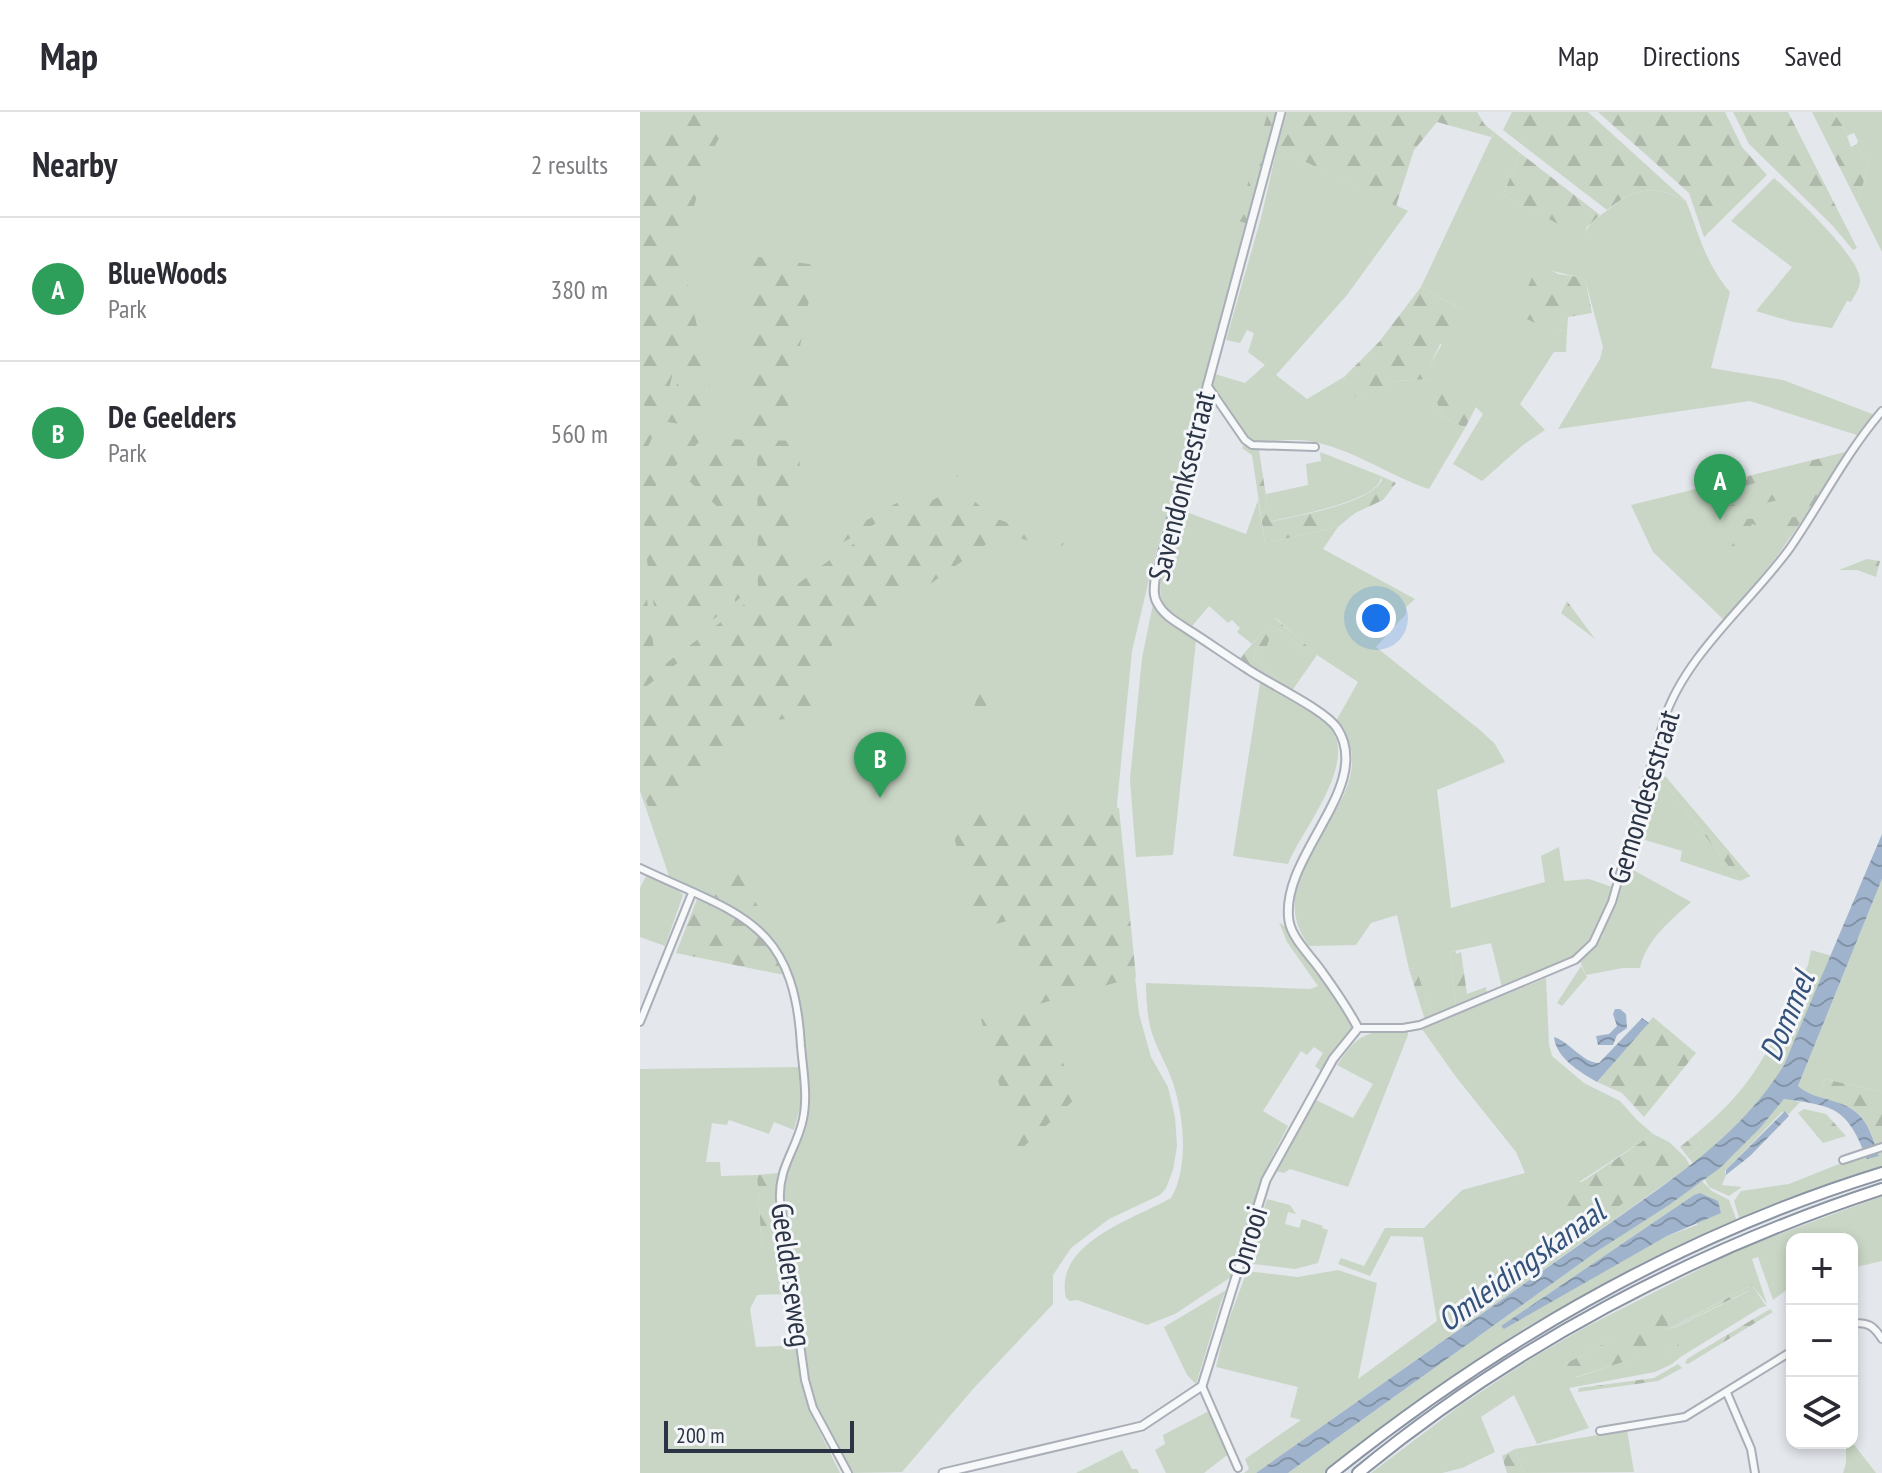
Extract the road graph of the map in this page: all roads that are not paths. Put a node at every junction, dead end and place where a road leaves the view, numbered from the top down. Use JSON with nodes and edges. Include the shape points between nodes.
{"nodes":[{"id":1,"x":1281,"y":112,"type":"edge"},
{"id":2,"x":1207,"y":385,"type":"junction"},
{"id":3,"x":1882,"y":411,"type":"edge"},
{"id":4,"x":1315,"y":447,"type":"dead end"},
{"id":5,"x":640,"y":868,"type":"edge"},
{"id":6,"x":692,"y":893,"type":"junction"},
{"id":7,"x":640,"y":1022,"type":"edge"},
{"id":8,"x":1358,"y":1028,"type":"junction"},
{"id":9,"x":1880,"y":1148,"type":"edge"},
{"id":10,"x":1843,"y":1160,"type":"dead end"},
{"id":11,"x":1882,"y":1173,"type":"edge"},
{"id":12,"x":1882,"y":1189,"type":"edge"},
{"id":13,"x":1858,"y":1324,"type":"edge"},
{"id":14,"x":1882,"y":1339,"type":"edge"},
{"id":15,"x":1786,"y":1355,"type":"edge"},
{"id":16,"x":1202,"y":1386,"type":"junction"},
{"id":17,"x":1727,"y":1393,"type":"junction"},
{"id":18,"x":1600,"y":1431,"type":"dead end"},
{"id":19,"x":1238,"y":1468,"type":"dead end"},
{"id":20,"x":848,"y":1473,"type":"edge"},
{"id":21,"x":943,"y":1473,"type":"edge"},
{"id":22,"x":1332,"y":1473,"type":"edge"},
{"id":23,"x":1358,"y":1473,"type":"edge"},
{"id":24,"x":1755,"y":1473,"type":"edge"}],
"edges":[{"from":1,"to":2,"type":"street","name":"Savendonksestraat"},
{"from":2,"to":4,"type":"street","via":[[1247,443]]},
{"from":2,"to":8,"type":"street","name":"Savendonksestraat","via":[[1154,595],[1170,617],[1327,718],[1340,735],[1345,778],[1302,861],[1289,922]]},
{"from":3,"to":8,"type":"street","name":"Gemondesestraat","via":[[1861,435],[1789,549],[1705,651],[1669,707],[1612,902],[1593,943],[1575,960],[1427,1022]]},
{"from":5,"to":6,"type":"street","name":"Geelderseweg"},
{"from":6,"to":7,"type":"street"},
{"from":6,"to":20,"type":"street","name":"Geelderseweg","via":[[741,915],[763,932],[788,973],[800,1026],[805,1103],[779,1183],[780,1200],[805,1380],[813,1408]]},
{"from":8,"to":16,"type":"street","name":"Onrooi","via":[[1333,1059],[1266,1180]]},
{"from":9,"to":10,"type":"street"},
{"from":11,"to":22,"type":"highway","via":[[1726,1232],[1617,1284],[1467,1373]]},
{"from":12,"to":23,"type":"highway","via":[[1735,1246],[1587,1317],[1466,1393]]},
{"from":13,"to":14,"type":"street","via":[[1872,1326]]},
{"from":15,"to":17,"type":"street"},
{"from":16,"to":19,"type":"street"},
{"from":16,"to":21,"type":"street","via":[[1142,1426]]},
{"from":17,"to":18,"type":"street","via":[[1685,1417]]},
{"from":17,"to":24,"type":"street","via":[[1751,1449]]}]}
